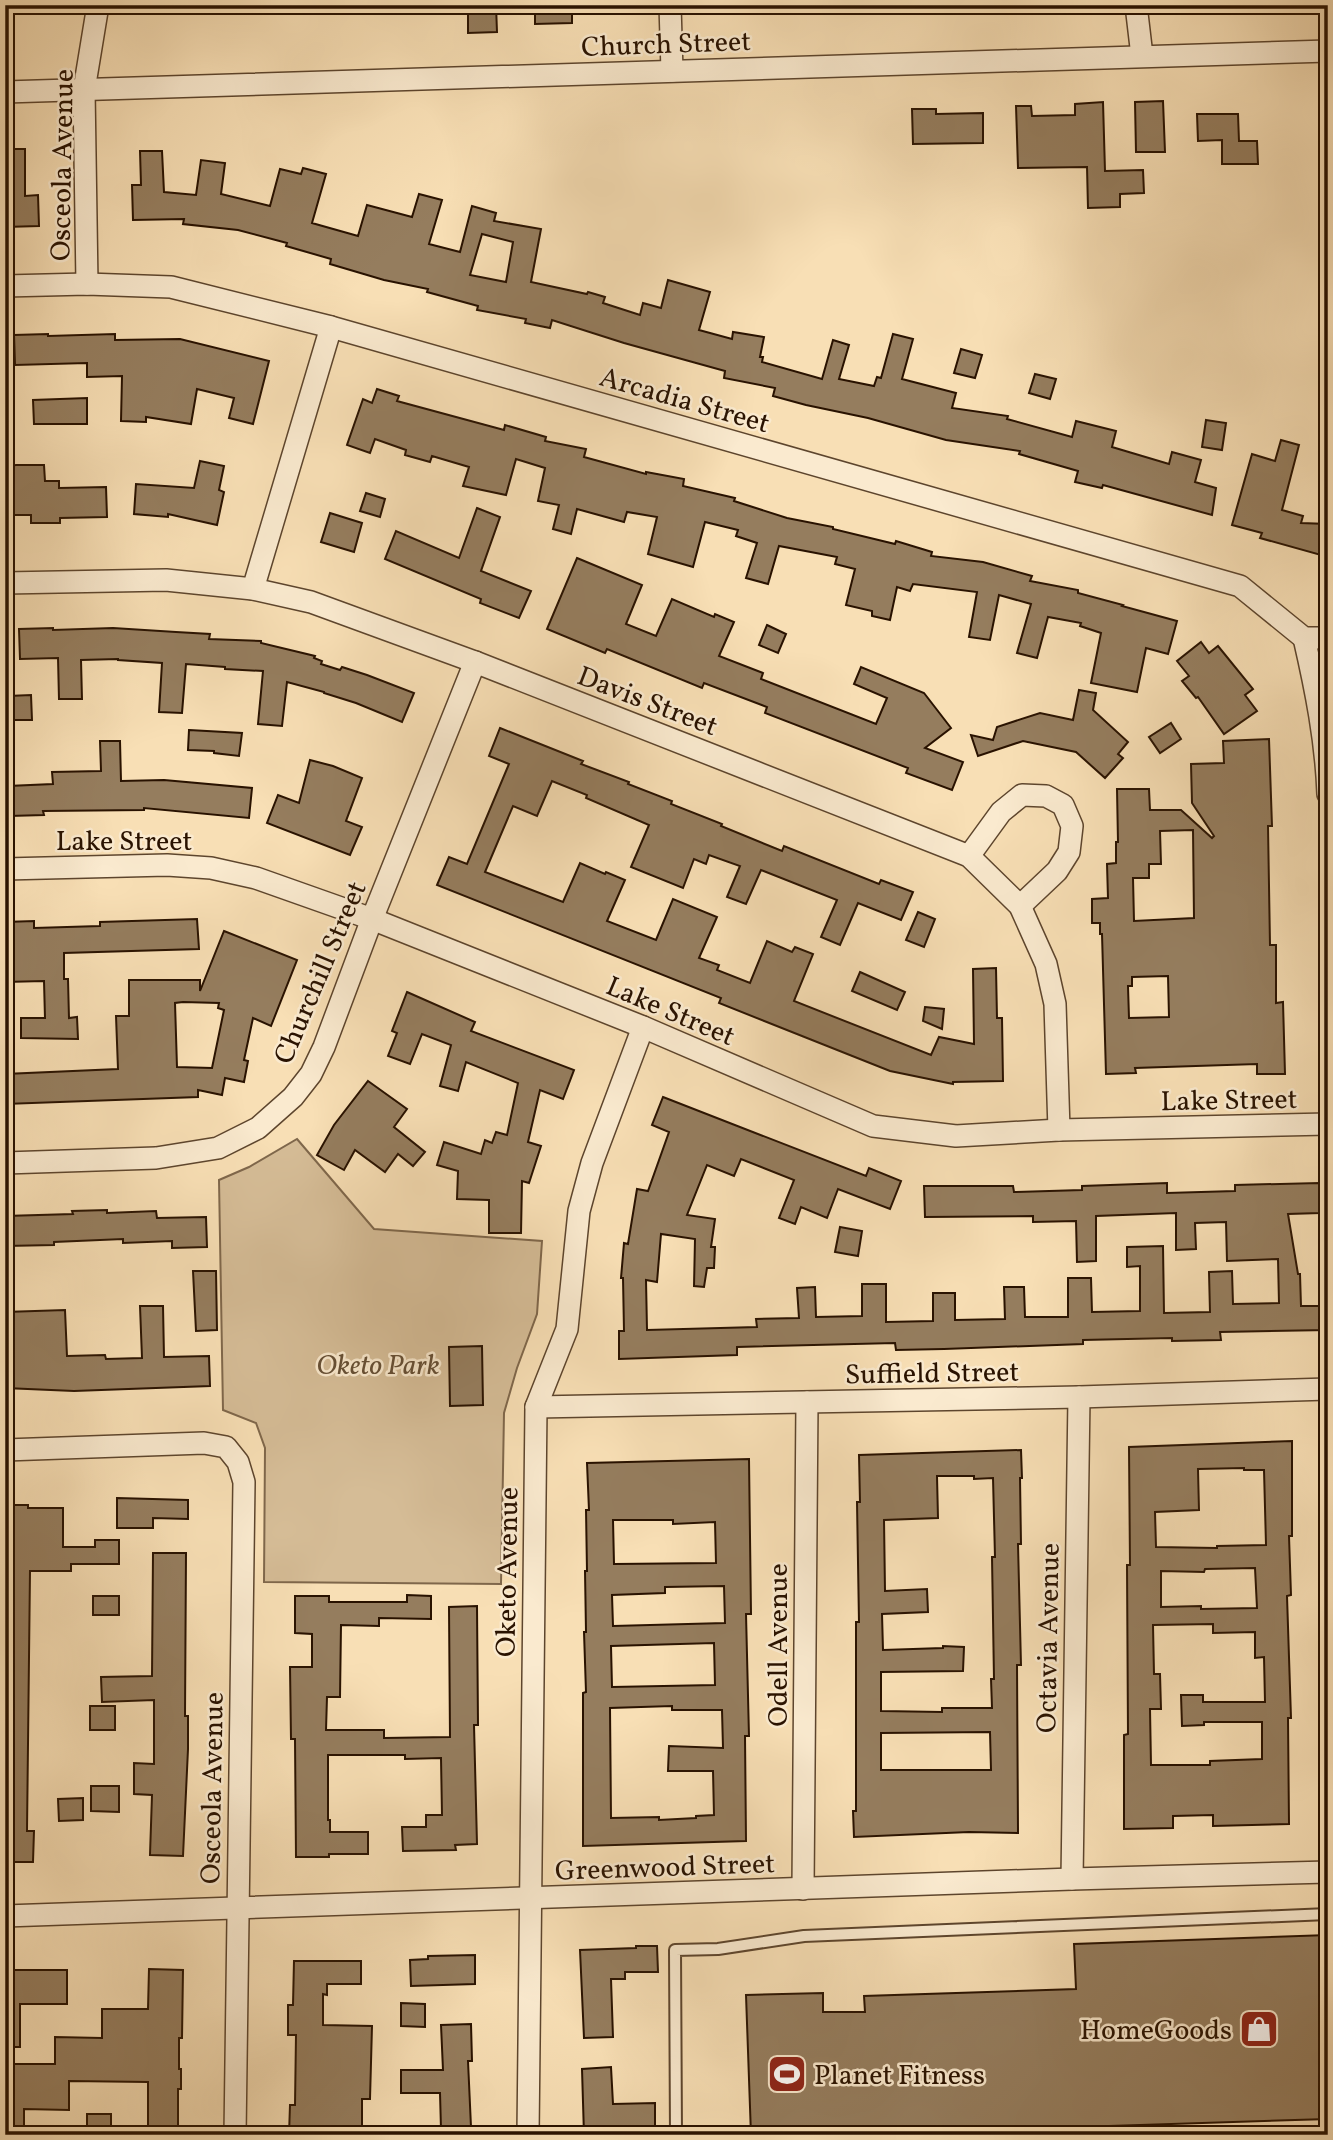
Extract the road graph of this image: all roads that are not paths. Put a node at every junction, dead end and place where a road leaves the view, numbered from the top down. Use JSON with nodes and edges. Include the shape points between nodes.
{"nodes":[{"id":1,"x":98,"y":5,"type":"edge"},
{"id":2,"x":670,"y":5,"type":"edge"},
{"id":3,"x":1136,"y":5,"type":"edge"},
{"id":4,"x":1328,"y":51,"type":"edge"},
{"id":5,"x":1142,"y":56,"type":"junction"},
{"id":6,"x":672,"y":71,"type":"junction"},
{"id":7,"x":85,"y":90,"type":"junction"},
{"id":8,"x":5,"y":92,"type":"edge"},
{"id":9,"x":87,"y":284,"type":"junction"},
{"id":10,"x":5,"y":286,"type":"edge"},
{"id":11,"x":331,"y":327,"type":"junction"},
{"id":12,"x":5,"y":583,"type":"edge"},
{"id":13,"x":253,"y":589,"type":"junction"},
{"id":14,"x":1304,"y":638,"type":"junction"},
{"id":15,"x":1328,"y":638,"type":"edge"},
{"id":16,"x":475,"y":662,"type":"junction"},
{"id":17,"x":1328,"y":794,"type":"edge"},
{"id":18,"x":969,"y":856,"type":"junction"},
{"id":19,"x":5,"y":869,"type":"edge"},
{"id":20,"x":1020,"y":906,"type":"junction"},
{"id":21,"x":372,"y":919,"type":"junction"},
{"id":22,"x":643,"y":1027,"type":"junction"},
{"id":23,"x":1328,"y":1124,"type":"edge"},
{"id":24,"x":1059,"y":1130,"type":"junction"},
{"id":25,"x":5,"y":1163,"type":"edge"},
{"id":26,"x":1328,"y":1389,"type":"edge"},
{"id":27,"x":1079,"y":1397,"type":"junction"},
{"id":28,"x":807,"y":1402,"type":"junction"},
{"id":29,"x":536,"y":1407,"type":"junction"},
{"id":30,"x":5,"y":1450,"type":"edge"},
{"id":31,"x":1328,"y":1872,"type":"edge"},
{"id":32,"x":1072,"y":1879,"type":"junction"},
{"id":33,"x":803,"y":1889,"type":"junction"},
{"id":34,"x":530,"y":1899,"type":"junction"},
{"id":35,"x":238,"y":1908,"type":"junction"},
{"id":36,"x":1328,"y":1914,"type":"edge"},
{"id":37,"x":5,"y":1916,"type":"edge"},
{"id":38,"x":234,"y":2135,"type":"edge"},
{"id":39,"x":528,"y":2135,"type":"edge"},
{"id":40,"x":676,"y":2135,"type":"edge"}],
"edges":[{"from":1,"to":7,"type":"street","name":"Osceola Avenue"},
{"from":2,"to":6,"type":"street"},
{"from":3,"to":5,"type":"street"},
{"from":4,"to":5,"type":"street","name":"Church Street"},
{"from":5,"to":6,"type":"street","name":"Church Street"},
{"from":6,"to":7,"type":"street","name":"Church Street"},
{"from":7,"to":8,"type":"street","name":"Church Street"},
{"from":7,"to":9,"type":"street","name":"Osceola Avenue"},
{"from":9,"to":10,"type":"street","name":"Arcadia Street"},
{"from":9,"to":11,"type":"street","name":"Arcadia Street","via":[[171,288]]},
{"from":11,"to":13,"type":"street"},
{"from":11,"to":14,"type":"street","name":"Arcadia Street","via":[[1240,586]]},
{"from":12,"to":13,"type":"street","name":"Davis Street","via":[[166,580]]},
{"from":13,"to":16,"type":"street","name":"Davis Street","via":[[311,602]]},
{"from":14,"to":15,"type":"street"},
{"from":14,"to":17,"type":"street","via":[[1318,697]]},
{"from":16,"to":18,"type":"street","name":"Davis Street"},
{"from":16,"to":21,"type":"street","name":"Churchill Street"},
{"from":18,"to":20,"type":"street","name":"Davis Street"},
{"from":18,"to":20,"type":"street","via":[[1001,813],[1022,795],[1046,796],[1063,805],[1072,826],[1069,852],[1057,871]]},
{"from":19,"to":21,"type":"street","name":"Lake Street","via":[[211,868],[256,878]]},
{"from":20,"to":24,"type":"street","name":"Davis Street","via":[[1046,964],[1055,1004]]},
{"from":21,"to":22,"type":"street","name":"Lake Street"},
{"from":21,"to":25,"type":"street","name":"Churchill Street","via":[[311,1074],[258,1128],[218,1148],[156,1158]]},
{"from":22,"to":24,"type":"street","name":"Lake Street","via":[[873,1126],[956,1136]]},
{"from":22,"to":29,"type":"street","name":"Oketo Avenue","via":[[589,1175],[579,1211],[568,1329]]},
{"from":23,"to":24,"type":"street","name":"Lake Street"},
{"from":26,"to":27,"type":"street","name":"Suffield Street"},
{"from":27,"to":28,"type":"street","name":"Suffield Street"},
{"from":27,"to":32,"type":"street","name":"Octavia Avenue"},
{"from":28,"to":29,"type":"street","name":"Suffield Street"},
{"from":28,"to":33,"type":"street","name":"Odell Avenue"},
{"from":29,"to":34,"type":"street","name":"Oketo Avenue"},
{"from":30,"to":35,"type":"street","name":"Osceola Avenue","via":[[204,1443],[226,1447],[238,1462],[244,1482]]},
{"from":31,"to":32,"type":"street","name":"Greenwood Street"},
{"from":32,"to":33,"type":"street","name":"Greenwood Street"},
{"from":33,"to":34,"type":"street","name":"Greenwood Street"},
{"from":34,"to":35,"type":"street","name":"Greenwood Street"},
{"from":34,"to":39,"type":"street","name":"Oketo Avenue"},
{"from":35,"to":37,"type":"street","name":"Greenwood Street"},
{"from":35,"to":38,"type":"street","name":"Osceola Avenue"},
{"from":36,"to":40,"type":"lane","via":[[804,1936],[675,1951]]}]}
